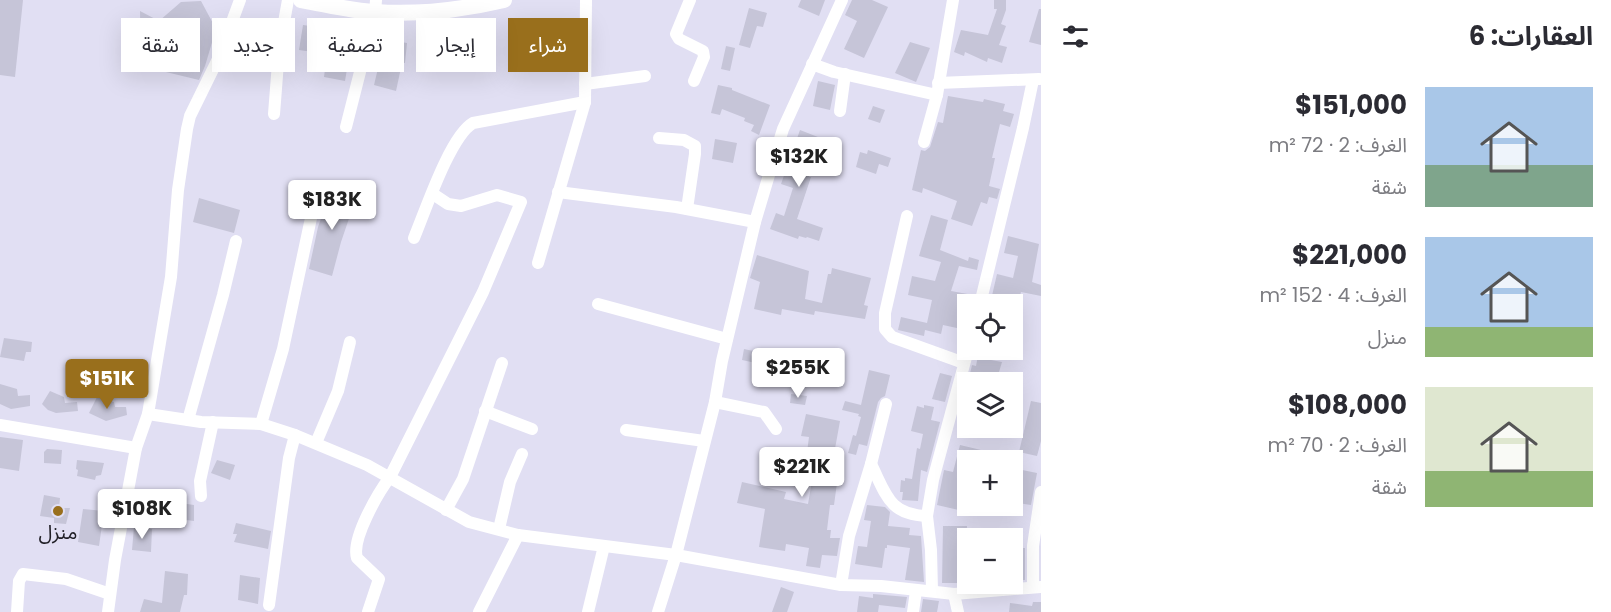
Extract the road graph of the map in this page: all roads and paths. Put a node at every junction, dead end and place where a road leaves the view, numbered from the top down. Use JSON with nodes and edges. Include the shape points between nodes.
{"nodes":[{"id":1,"x":240,"y":0,"type":"edge"},
{"id":2,"x":288,"y":0,"type":"edge"},
{"id":3,"x":301,"y":0,"type":"edge"},
{"id":4,"x":504,"y":0,"type":"edge"},
{"id":5,"x":586,"y":0,"type":"edge"},
{"id":6,"x":690,"y":0,"type":"edge"},
{"id":7,"x":842,"y":0,"type":"edge"},
{"id":8,"x":953,"y":0,"type":"edge"},
{"id":9,"x":454,"y":5,"type":"edge"},
{"id":10,"x":376,"y":6,"type":"edge"},
{"id":11,"x":812,"y":64,"type":"junction"},
{"id":12,"x":844,"y":74,"type":"junction"},
{"id":13,"x":645,"y":76,"type":"dead end"},
{"id":14,"x":1037,"y":79,"type":"edge"},
{"id":15,"x":694,"y":81,"type":"dead end"},
{"id":16,"x":585,"y":84,"type":"junction"},
{"id":17,"x":937,"y":89,"type":"junction"},
{"id":18,"x":585,"y":102,"type":"junction"},
{"id":19,"x":840,"y":111,"type":"dead end"},
{"id":20,"x":274,"y":114,"type":"dead end"},
{"id":21,"x":346,"y":127,"type":"dead end"},
{"id":22,"x":659,"y":138,"type":"dead end"},
{"id":23,"x":924,"y":142,"type":"dead end"},
{"id":24,"x":317,"y":190,"type":"dead end"},
{"id":25,"x":558,"y":192,"type":"junction"},
{"id":26,"x":433,"y":194,"type":"junction"},
{"id":27,"x":687,"y":209,"type":"junction"},
{"id":28,"x":907,"y":216,"type":"dead end"},
{"id":29,"x":755,"y":222,"type":"junction"},
{"id":30,"x":414,"y":238,"type":"dead end"},
{"id":31,"x":236,"y":241,"type":"dead end"},
{"id":32,"x":538,"y":262,"type":"dead end"},
{"id":33,"x":982,"y":294,"type":"edge"},
{"id":34,"x":598,"y":304,"type":"dead end"},
{"id":35,"x":727,"y":339,"type":"junction"},
{"id":36,"x":350,"y":342,"type":"dead end"},
{"id":37,"x":965,"y":360,"type":"edge"},
{"id":38,"x":502,"y":363,"type":"dead end"},
{"id":39,"x":964,"y":363,"type":"junction"},
{"id":40,"x":715,"y":402,"type":"junction"},
{"id":41,"x":886,"y":404,"type":"dead end"},
{"id":42,"x":485,"y":411,"type":"junction"},
{"id":43,"x":148,"y":414,"type":"junction"},
{"id":44,"x":188,"y":420,"type":"junction"},
{"id":45,"x":213,"y":422,"type":"junction"},
{"id":46,"x":261,"y":424,"type":"junction"},
{"id":47,"x":0,"y":426,"type":"edge"},
{"id":48,"x":532,"y":429,"type":"dead end"},
{"id":49,"x":776,"y":429,"type":"dead end"},
{"id":50,"x":626,"y":430,"type":"dead end"},
{"id":51,"x":295,"y":435,"type":"junction"},
{"id":52,"x":704,"y":441,"type":"junction"},
{"id":53,"x":316,"y":443,"type":"junction"},
{"id":54,"x":136,"y":448,"type":"junction"},
{"id":55,"x":522,"y":454,"type":"dead end"},
{"id":56,"x":871,"y":464,"type":"junction"},
{"id":57,"x":390,"y":477,"type":"junction"},
{"id":58,"x":1041,"y":492,"type":"edge"},
{"id":59,"x":201,"y":496,"type":"dead end"},
{"id":60,"x":446,"y":510,"type":"junction"},
{"id":61,"x":927,"y":516,"type":"junction"},
{"id":62,"x":499,"y":529,"type":"junction"},
{"id":63,"x":518,"y":535,"type":"junction"},
{"id":64,"x":604,"y":546,"type":"junction"},
{"id":65,"x":676,"y":555,"type":"junction"},
{"id":66,"x":841,"y":585,"type":"junction"},
{"id":67,"x":1037,"y":587,"type":"edge"},
{"id":68,"x":916,"y":591,"type":"junction"},
{"id":69,"x":932,"y":591,"type":"junction"},
{"id":70,"x":110,"y":594,"type":"junction"},
{"id":71,"x":954,"y":594,"type":"junction"},
{"id":72,"x":268,"y":605,"type":"dead end"},
{"id":73,"x":17,"y":612,"type":"edge"},
{"id":74,"x":108,"y":612,"type":"edge"},
{"id":75,"x":368,"y":612,"type":"edge"},
{"id":76,"x":479,"y":612,"type":"edge"},
{"id":77,"x":588,"y":612,"type":"edge"},
{"id":78,"x":658,"y":612,"type":"edge"},
{"id":79,"x":913,"y":612,"type":"edge"},
{"id":80,"x":958,"y":612,"type":"edge"}],
"edges":[{"from":1,"to":43,"type":"street","via":[[187,129],[171,277]]},
{"from":2,"to":20,"type":"street"},
{"from":3,"to":10,"type":"main road"},
{"from":4,"to":9,"type":"main road"},
{"from":5,"to":16,"type":"street"},
{"from":6,"to":15,"type":"street","via":[[676,34],[703,51]]},
{"from":7,"to":11,"type":"street"},
{"from":8,"to":17,"type":"street"},
{"from":9,"to":10,"type":"main road","via":[[420,13]]},
{"from":10,"to":21,"type":"street"},
{"from":11,"to":12,"type":"street"},
{"from":11,"to":29,"type":"street","via":[[783,129]]},
{"from":12,"to":17,"type":"street"},
{"from":12,"to":19,"type":"street"},
{"from":13,"to":16,"type":"street"},
{"from":14,"to":17,"type":"street"},
{"from":14,"to":33,"type":"street"},
{"from":16,"to":18,"type":"street"},
{"from":17,"to":23,"type":"street"},
{"from":18,"to":25,"type":"street"},
{"from":18,"to":26,"type":"street","via":[[473,123],[448,157]]},
{"from":22,"to":27,"type":"street","via":[[688,141],[694,146]]},
{"from":24,"to":46,"type":"street","via":[[283,349]]},
{"from":25,"to":27,"type":"street"},
{"from":25,"to":32,"type":"street"},
{"from":26,"to":30,"type":"street"},
{"from":26,"to":57,"type":"street","via":[[460,207],[496,195],[521,202],[483,292]]},
{"from":27,"to":29,"type":"street"},
{"from":28,"to":39,"type":"street","via":[[885,313],[885,329],[892,337]]},
{"from":29,"to":35,"type":"street"},
{"from":31,"to":44,"type":"street"},
{"from":34,"to":35,"type":"street"},
{"from":35,"to":40,"type":"street"},
{"from":36,"to":53,"type":"street","via":[[338,391]]},
{"from":37,"to":39,"type":"street"},
{"from":38,"to":42,"type":"street"},
{"from":39,"to":61,"type":"street"},
{"from":40,"to":49,"type":"street","via":[[764,412]]},
{"from":40,"to":52,"type":"street"},
{"from":41,"to":56,"type":"street"},
{"from":42,"to":48,"type":"street"},
{"from":42,"to":60,"type":"street","via":[[463,479]]},
{"from":43,"to":44,"type":"street"},
{"from":43,"to":54,"type":"street"},
{"from":44,"to":45,"type":"street"},
{"from":45,"to":46,"type":"street"},
{"from":45,"to":59,"type":"street","via":[[200,481]]},
{"from":46,"to":51,"type":"street"},
{"from":47,"to":54,"type":"street"},
{"from":50,"to":52,"type":"street"},
{"from":51,"to":53,"type":"street"},
{"from":51,"to":72,"type":"street"},
{"from":52,"to":65,"type":"street"},
{"from":53,"to":57,"type":"street"},
{"from":54,"to":70,"type":"street"},
{"from":55,"to":62,"type":"street","via":[[510,482]]},
{"from":56,"to":61,"type":"street","via":[[894,506],[903,513]]},
{"from":56,"to":66,"type":"street","via":[[849,536]]},
{"from":57,"to":60,"type":"street"},
{"from":57,"to":75,"type":"street","via":[[380,490],[357,543],[357,558],[379,579]]},
{"from":58,"to":67,"type":"street","via":[[1033,546]]},
{"from":60,"to":62,"type":"street","via":[[470,522]]},
{"from":61,"to":69,"type":"street"},
{"from":62,"to":63,"type":"street"},
{"from":63,"to":64,"type":"street"},
{"from":63,"to":76,"type":"street"},
{"from":64,"to":65,"type":"street"},
{"from":64,"to":77,"type":"street"},
{"from":65,"to":66,"type":"street"},
{"from":65,"to":78,"type":"street"},
{"from":66,"to":68,"type":"street"},
{"from":67,"to":71,"type":"street"},
{"from":68,"to":69,"type":"street"},
{"from":68,"to":79,"type":"street"},
{"from":69,"to":71,"type":"street"},
{"from":70,"to":73,"type":"street","via":[[66,579],[23,574],[18,581]]},
{"from":70,"to":74,"type":"street"},
{"from":71,"to":80,"type":"street"}]}
